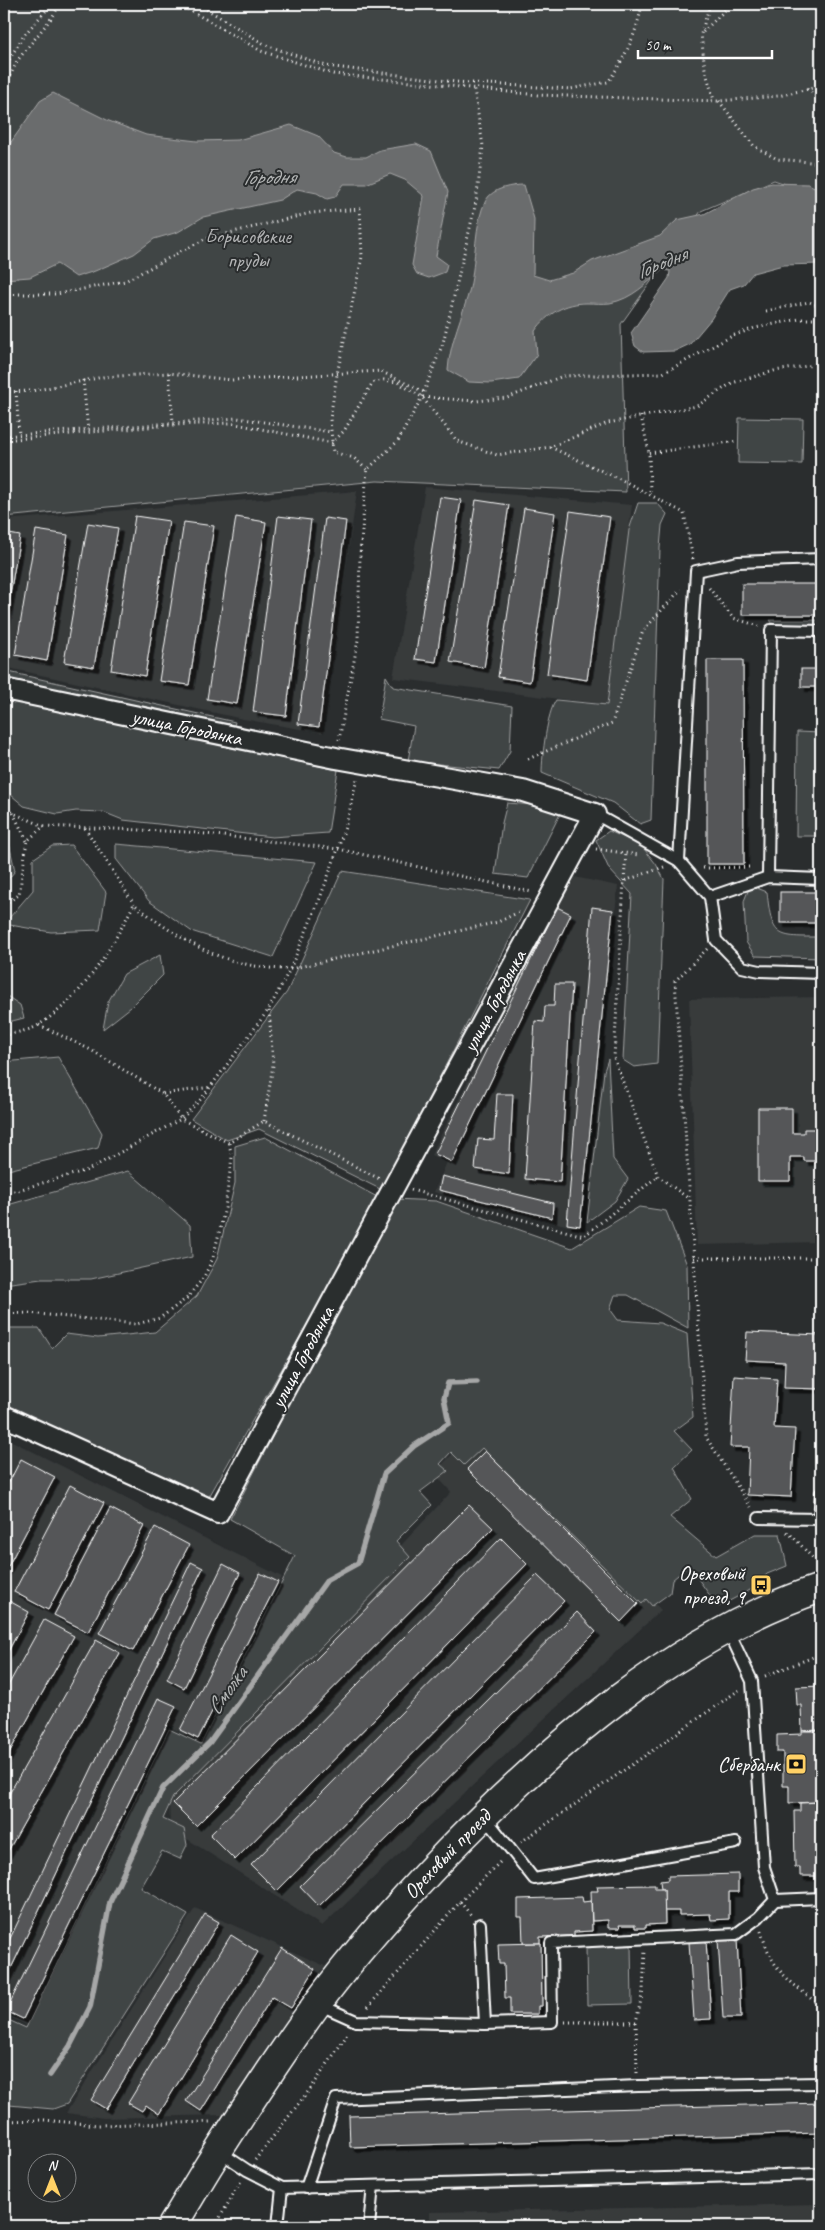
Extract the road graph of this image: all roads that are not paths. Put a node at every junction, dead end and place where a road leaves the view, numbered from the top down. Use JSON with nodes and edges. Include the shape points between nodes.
{"nodes":[{"id":1,"x":821,"y":559,"type":"edge"},
{"id":2,"x":821,"y":631,"type":"edge"},
{"id":3,"x":4,"y":689,"type":"edge"},
{"id":4,"x":595,"y":814,"type":"junction"},
{"id":5,"x":682,"y":864,"type":"junction"},
{"id":6,"x":768,"y":872,"type":"junction"},
{"id":7,"x":821,"y":879,"type":"edge"},
{"id":8,"x":710,"y":897,"type":"junction"},
{"id":9,"x":821,"y":973,"type":"edge"},
{"id":10,"x":4,"y":1416,"type":"edge"},
{"id":11,"x":821,"y":1493,"type":"edge"},
{"id":12,"x":759,"y":1518,"type":"road end"},
{"id":13,"x":821,"y":1588,"type":"edge"},
{"id":14,"x":727,"y":1628,"type":"junction"},
{"id":15,"x":484,"y":1816,"type":"junction"},
{"id":16,"x":736,"y":1843,"type":"dead end"},
{"id":17,"x":821,"y":1898,"type":"edge"},
{"id":18,"x":775,"y":1900,"type":"junction"},
{"id":19,"x":480,"y":1924,"type":"dead end"},
{"id":20,"x":317,"y":2004,"type":"junction"},
{"id":21,"x":485,"y":2024,"type":"junction"},
{"id":22,"x":821,"y":2083,"type":"edge"},
{"id":23,"x":218,"y":2151,"type":"junction"},
{"id":24,"x":821,"y":2174,"type":"edge"},
{"id":25,"x":373,"y":2186,"type":"junction"},
{"id":26,"x":282,"y":2188,"type":"junction"},
{"id":27,"x":306,"y":2188,"type":"junction"},
{"id":28,"x":172,"y":2226,"type":"edge"},
{"id":29,"x":278,"y":2226,"type":"edge"},
{"id":30,"x":369,"y":2226,"type":"edge"}],
"edges":[{"from":1,"to":5,"type":"lane","via":[[738,562],[696,571]]},
{"from":2,"to":6,"type":"lane","via":[[771,630]]},
{"from":3,"to":4,"type":"street","name":"улица Городянка","via":[[336,758],[523,791]]},
{"from":4,"to":5,"type":"lane"},
{"from":4,"to":10,"type":"street","name":"улица Городянка","via":[[218,1513]]},
{"from":5,"to":8,"type":"lane"},
{"from":6,"to":7,"type":"lane"},
{"from":6,"to":8,"type":"lane"},
{"from":8,"to":9,"type":"lane","via":[[716,940],[742,967],[760,971]]},
{"from":11,"to":12,"type":"lane","via":[[819,1519]]},
{"from":13,"to":14,"type":"street","name":"Ореховый проезд"},
{"from":14,"to":15,"type":"street","name":"Ореховый проезд","via":[[619,1700],[524,1778]]},
{"from":14,"to":18,"type":"lane","via":[[752,1681],[764,1868]]},
{"from":15,"to":16,"type":"lane","via":[[534,1879]]},
{"from":15,"to":20,"type":"street","name":"Ореховый проезд","via":[[388,1916]]},
{"from":17,"to":18,"type":"lane"},
{"from":18,"to":21,"type":"lane","via":[[736,1934],[551,1943],[552,2022]]},
{"from":19,"to":21,"type":"lane"},
{"from":20,"to":21,"type":"lane","via":[[356,2021]]},
{"from":20,"to":23,"type":"street","name":"Ореховый проезд"},
{"from":22,"to":27,"type":"lane","via":[[638,2086],[336,2099]]},
{"from":23,"to":26,"type":"lane"},
{"from":23,"to":28,"type":"street","name":"Ореховый проезд"},
{"from":24,"to":25,"type":"lane"},
{"from":25,"to":27,"type":"lane"},
{"from":25,"to":30,"type":"lane"},
{"from":26,"to":27,"type":"lane"},
{"from":26,"to":29,"type":"lane"}]}
